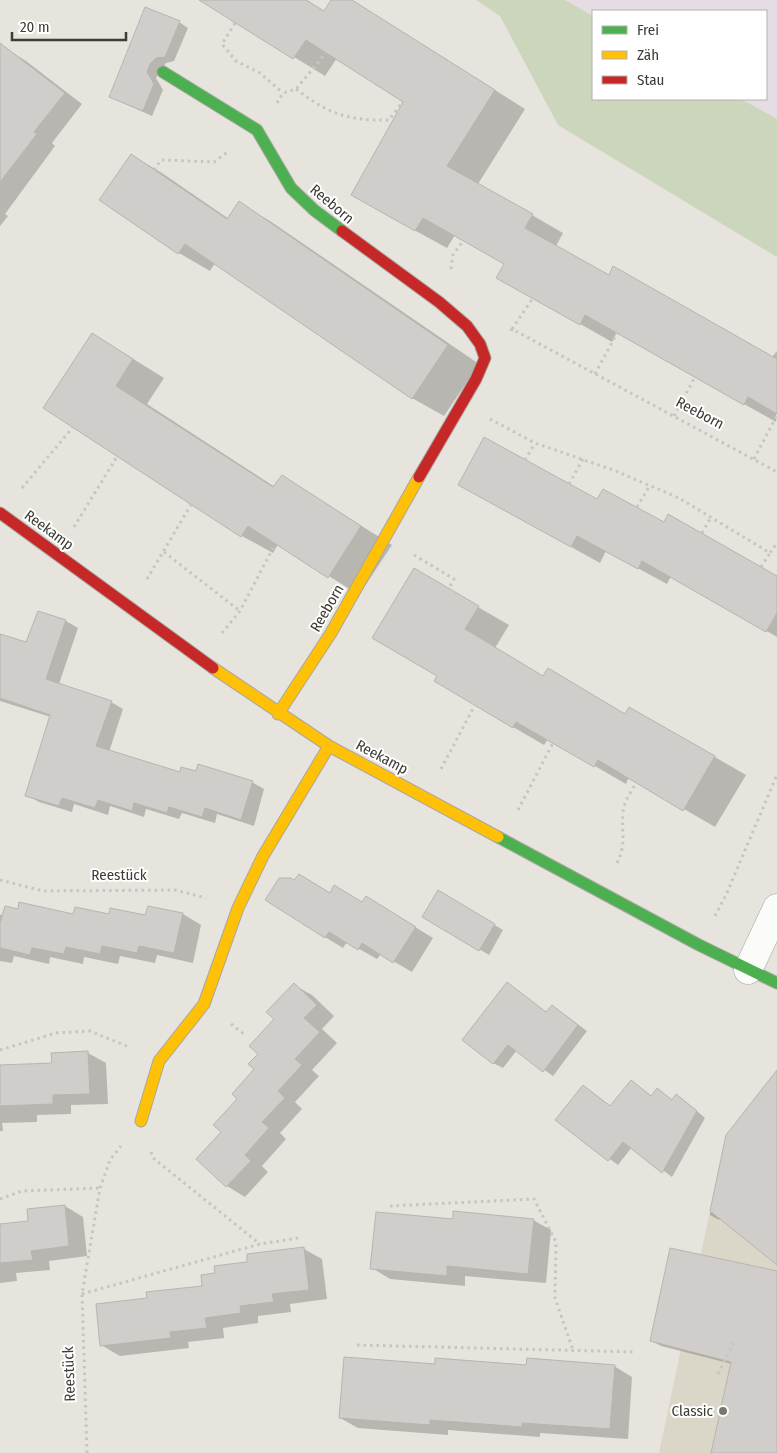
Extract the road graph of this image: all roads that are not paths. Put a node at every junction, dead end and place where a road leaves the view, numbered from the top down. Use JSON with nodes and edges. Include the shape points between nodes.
{"nodes":[{"id":1,"x":163,"y":72,"type":"dead end"},
{"id":2,"x":1,"y":513,"type":"edge"},
{"id":3,"x":278,"y":714,"type":"junction"},
{"id":4,"x":329,"y":746,"type":"junction"},
{"id":5,"x":777,"y":908,"type":"edge"},
{"id":6,"x":748,"y":970,"type":"junction"},
{"id":7,"x":777,"y":983,"type":"edge"},
{"id":8,"x":141,"y":1121,"type":"road end"}],
"edges":[{"from":1,"to":3,"type":"street","name":"Reeborn","via":[[257,130],[290,188],[314,210],[467,326],[480,344],[484,358],[476,378],[304,679]]},
{"from":2,"to":3,"type":"street","name":"Reekamp"},
{"from":3,"to":4,"type":"street","name":"Reekamp"},
{"from":4,"to":6,"type":"street","name":"Reekamp"},
{"from":4,"to":8,"type":"street","via":[[263,856],[238,908],[204,1004],[159,1061]]},
{"from":5,"to":6,"type":"street"},
{"from":6,"to":7,"type":"street","name":"Reekamp"}]}
